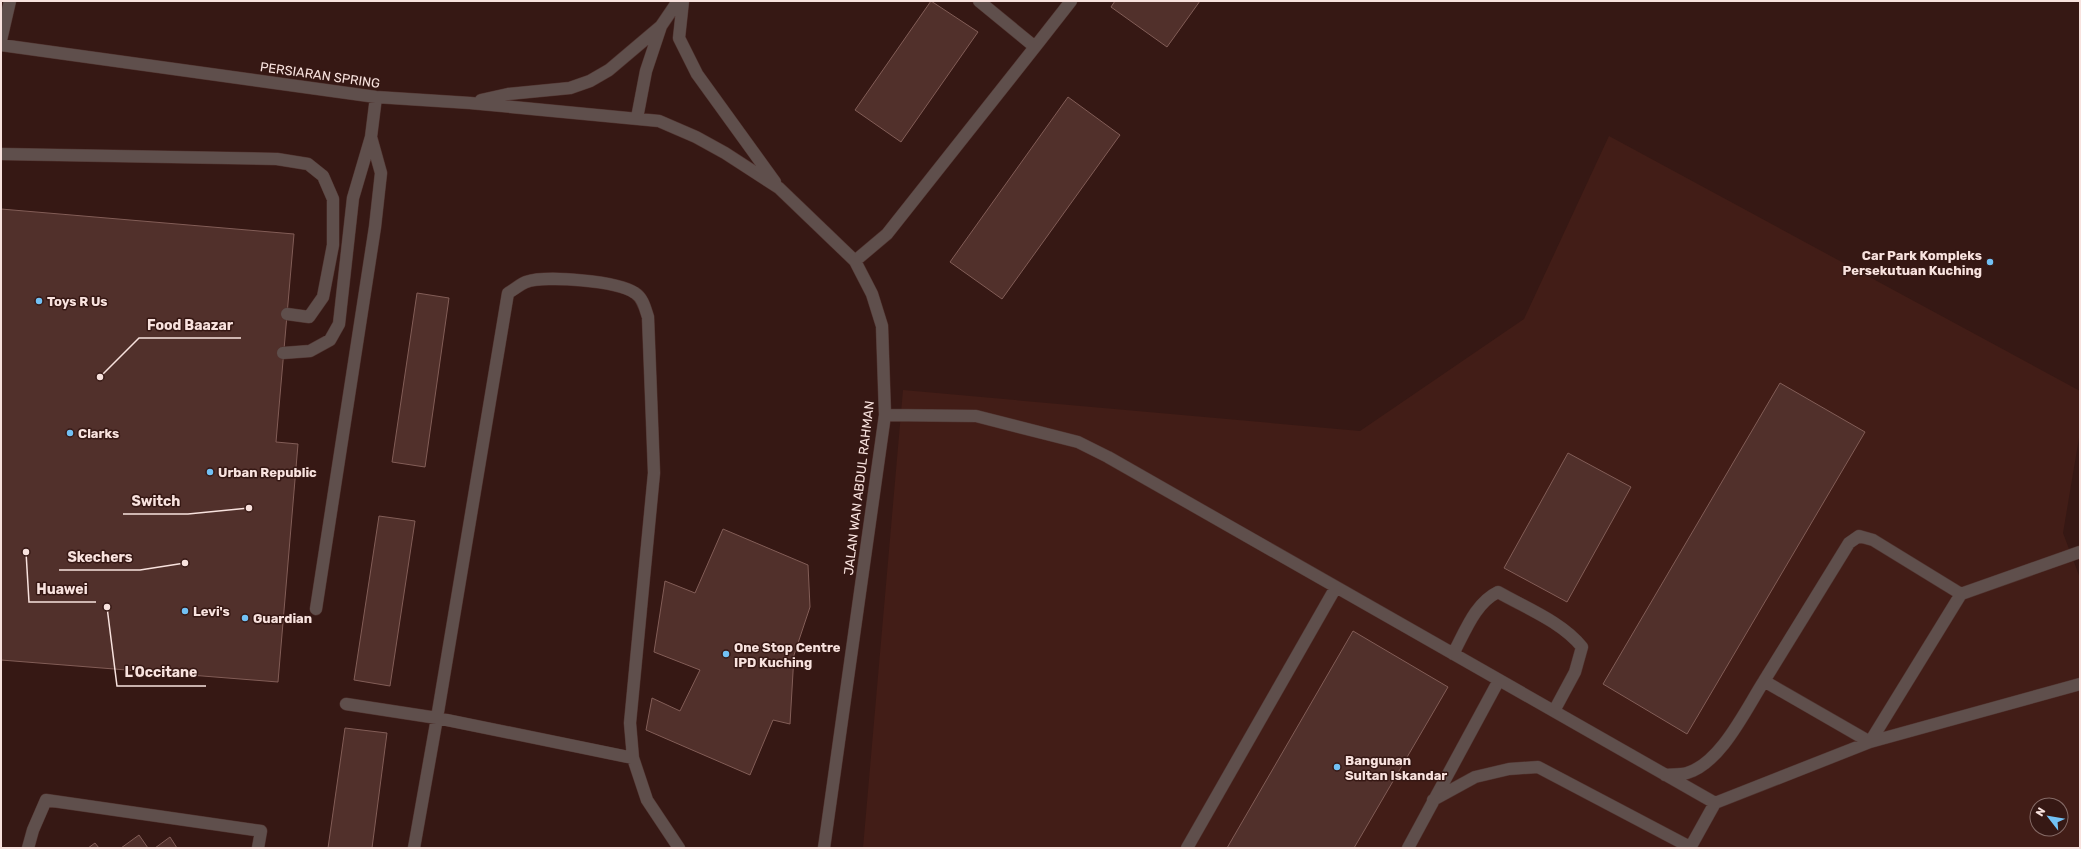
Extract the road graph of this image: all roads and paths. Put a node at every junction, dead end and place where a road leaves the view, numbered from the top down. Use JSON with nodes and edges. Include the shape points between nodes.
{"nodes":[{"id":1,"x":10,"y":1,"type":"edge"},
{"id":2,"x":678,"y":1,"type":"edge"},
{"id":3,"x":683,"y":1,"type":"edge"},
{"id":4,"x":979,"y":1,"type":"edge"},
{"id":5,"x":1071,"y":1,"type":"edge"},
{"id":6,"x":661,"y":26,"type":"junction"},
{"id":7,"x":1,"y":40,"type":"edge"},
{"id":8,"x":1,"y":45,"type":"edge"},
{"id":9,"x":1035,"y":47,"type":"junction"},
{"id":10,"x":376,"y":97,"type":"junction"},
{"id":11,"x":470,"y":103,"type":"junction"},
{"id":12,"x":637,"y":118,"type":"junction"},
{"id":13,"x":371,"y":137,"type":"junction"},
{"id":14,"x":1,"y":154,"type":"edge"},
{"id":15,"x":779,"y":188,"type":"junction"},
{"id":16,"x":855,"y":262,"type":"junction"},
{"id":17,"x":287,"y":314,"type":"dead end"},
{"id":18,"x":283,"y":353,"type":"dead end"},
{"id":19,"x":884,"y":415,"type":"junction"},
{"id":20,"x":2080,"y":552,"type":"edge"},
{"id":21,"x":1336,"y":587,"type":"junction"},
{"id":22,"x":1961,"y":594,"type":"junction"},
{"id":23,"x":316,"y":609,"type":"dead end"},
{"id":24,"x":1453,"y":654,"type":"junction"},
{"id":25,"x":1499,"y":680,"type":"junction"},
{"id":26,"x":1764,"y":681,"type":"junction"},
{"id":27,"x":2080,"y":684,"type":"edge"},
{"id":28,"x":346,"y":704,"type":"dead end"},
{"id":29,"x":1554,"y":711,"type":"junction"},
{"id":30,"x":437,"y":718,"type":"junction"},
{"id":31,"x":1870,"y":742,"type":"junction"},
{"id":32,"x":633,"y":758,"type":"junction"},
{"id":33,"x":1665,"y":775,"type":"junction"},
{"id":34,"x":1433,"y":800,"type":"junction"},
{"id":35,"x":1715,"y":803,"type":"junction"},
{"id":36,"x":1690,"y":847,"type":"edge"},
{"id":37,"x":28,"y":848,"type":"edge"},
{"id":38,"x":258,"y":848,"type":"edge"},
{"id":39,"x":414,"y":848,"type":"edge"},
{"id":40,"x":679,"y":848,"type":"edge"},
{"id":41,"x":824,"y":848,"type":"edge"},
{"id":42,"x":1187,"y":848,"type":"edge"},
{"id":43,"x":1408,"y":848,"type":"edge"}],
"edges":[{"from":1,"to":7,"type":"street"},
{"from":2,"to":6,"type":"street"},
{"from":3,"to":15,"type":"street","via":[[679,38],[697,74]]},
{"from":4,"to":9,"type":"street"},
{"from":5,"to":9,"type":"street"},
{"from":6,"to":11,"type":"street","via":[[608,70],[590,81],[570,88],[508,94]]},
{"from":6,"to":12,"type":"street","via":[[646,71]]},
{"from":8,"to":10,"type":"street","name":"PERSIARAN SPRING"},
{"from":9,"to":16,"type":"street","via":[[887,234]]},
{"from":10,"to":11,"type":"street","name":"PERSIARAN SPRING"},
{"from":10,"to":13,"type":"street"},
{"from":11,"to":12,"type":"street","name":"PERSIARAN SPRING"},
{"from":12,"to":15,"type":"street","name":"JALAN WAN ABDUL RAHMAN","via":[[659,121],[696,137]]},
{"from":13,"to":18,"type":"street","via":[[353,198],[339,324],[330,340],[310,351]]},
{"from":13,"to":23,"type":"street","via":[[381,173],[375,227]]},
{"from":14,"to":17,"type":"street","via":[[277,159],[308,164],[323,176],[333,199],[333,245],[323,297],[309,317]]},
{"from":15,"to":16,"type":"street","name":"JALAN WAN ABDUL RAHMAN"},
{"from":16,"to":19,"type":"street","name":"JALAN WAN ABDUL RAHMAN","via":[[872,294],[882,326]]},
{"from":19,"to":21,"type":"street","via":[[976,416],[1078,442]]},
{"from":19,"to":41,"type":"street","name":"JALAN WAN ABDUL RAHMAN"},
{"from":20,"to":22,"type":"street"},
{"from":21,"to":24,"type":"street"},
{"from":21,"to":42,"type":"street"},
{"from":22,"to":26,"type":"street","via":[[1873,540],[1859,536],[1849,543]]},
{"from":22,"to":31,"type":"street"},
{"from":24,"to":25,"type":"street"},
{"from":24,"to":29,"type":"street","via":[[1478,607],[1488,596],[1498,592],[1538,614],[1573,635],[1582,647],[1575,672]]},
{"from":25,"to":29,"type":"street"},
{"from":25,"to":34,"type":"street"},
{"from":26,"to":31,"type":"street"},
{"from":26,"to":33,"type":"street","via":[[1720,750],[1705,764],[1687,773]]},
{"from":27,"to":31,"type":"street"},
{"from":28,"to":30,"type":"street"},
{"from":29,"to":33,"type":"street"},
{"from":30,"to":32,"type":"street"},
{"from":30,"to":32,"type":"street","via":[[508,293],[526,282],[544,278],[602,282],[635,292],[644,303],[648,317],[654,473],[630,723]]},
{"from":30,"to":39,"type":"street"},
{"from":31,"to":35,"type":"street"},
{"from":32,"to":40,"type":"street","via":[[647,800]]},
{"from":33,"to":35,"type":"street"},
{"from":34,"to":36,"type":"street","via":[[1475,778],[1509,769],[1538,767]]},
{"from":34,"to":43,"type":"street"},
{"from":35,"to":36,"type":"street"},
{"from":37,"to":38,"type":"street","via":[[46,800],[261,831]]}]}
